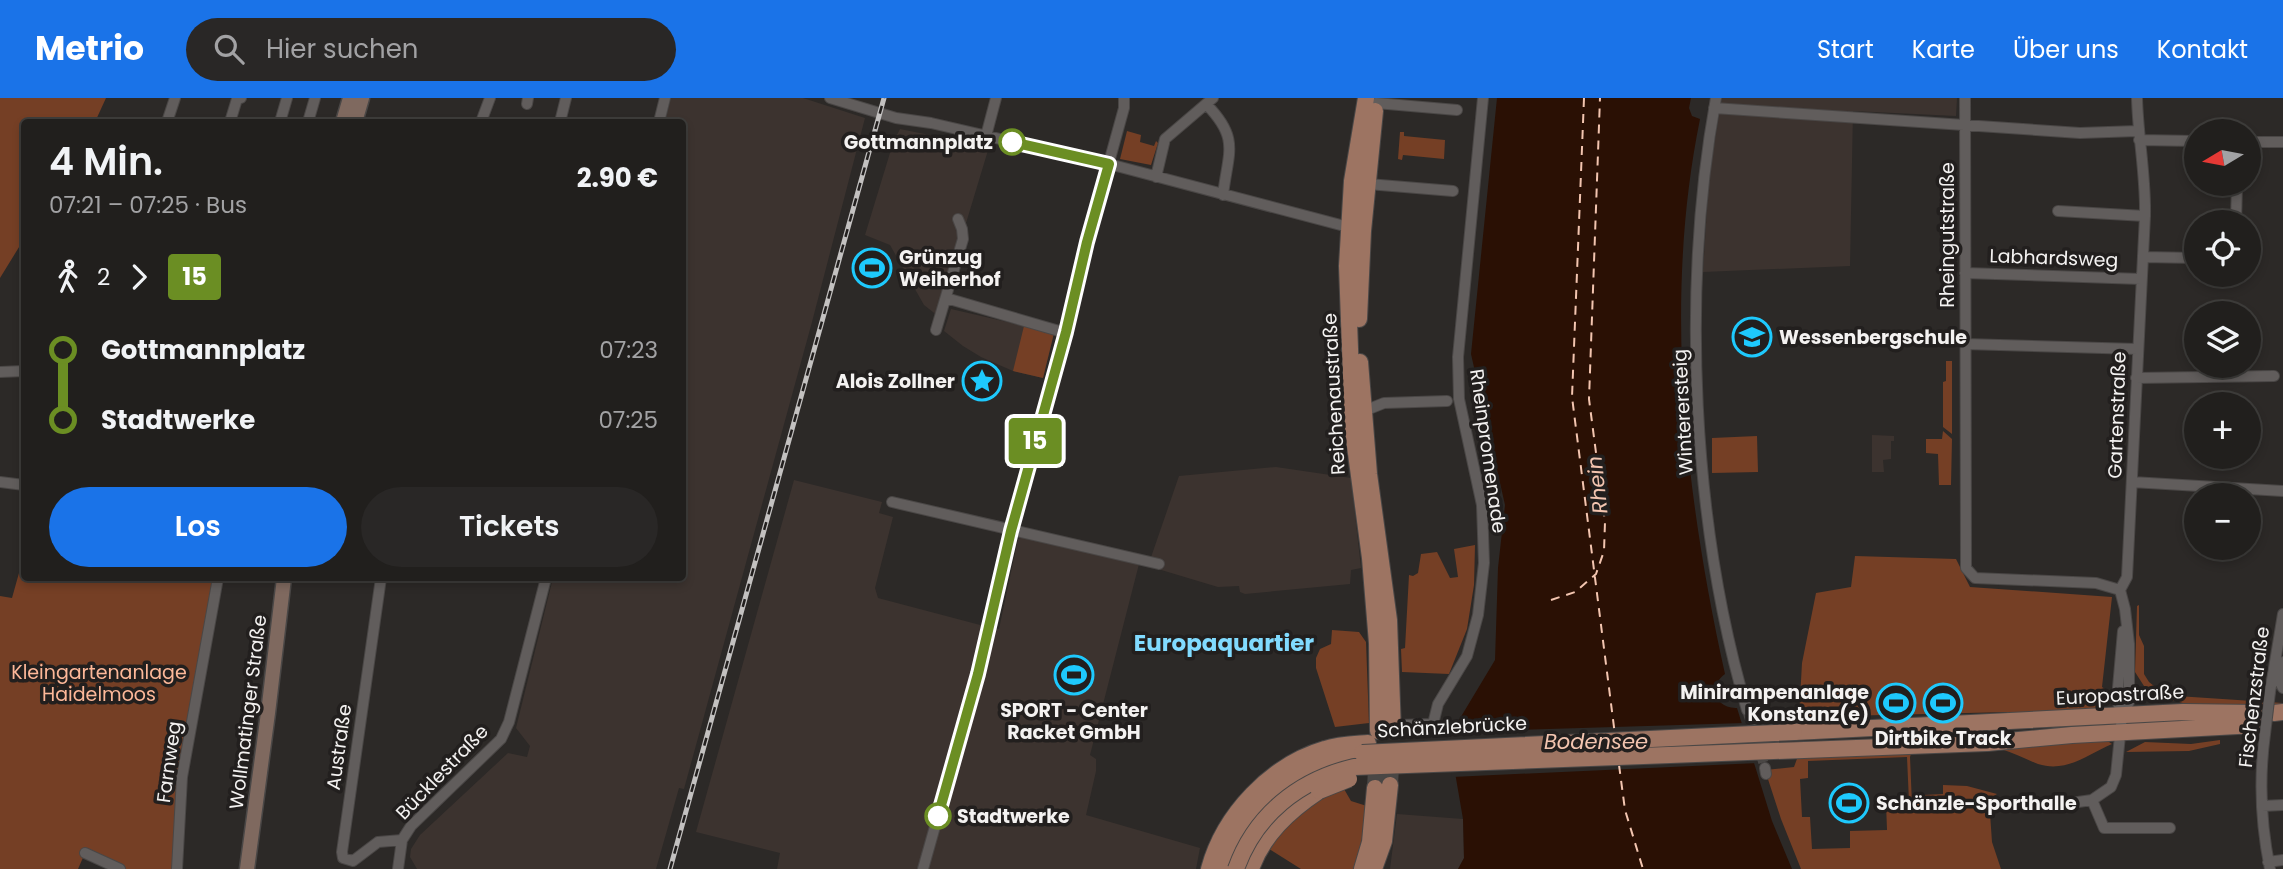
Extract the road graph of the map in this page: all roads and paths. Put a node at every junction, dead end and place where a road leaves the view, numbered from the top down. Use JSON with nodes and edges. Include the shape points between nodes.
{"nodes":[{"id":1,"x":175,"y":98,"type":"edge"},
{"id":2,"x":241,"y":98,"type":"edge"},
{"id":3,"x":287,"y":98,"type":"edge"},
{"id":4,"x":315,"y":98,"type":"edge"},
{"id":5,"x":349,"y":98,"type":"edge"},
{"id":6,"x":362,"y":98,"type":"edge"},
{"id":7,"x":490,"y":98,"type":"edge"},
{"id":8,"x":566,"y":98,"type":"edge"},
{"id":9,"x":665,"y":98,"type":"edge"},
{"id":10,"x":830,"y":98,"type":"edge"},
{"id":11,"x":996,"y":98,"type":"edge"},
{"id":12,"x":1124,"y":98,"type":"edge"},
{"id":13,"x":1483,"y":98,"type":"edge"},
{"id":14,"x":1965,"y":98,"type":"edge"},
{"id":15,"x":2137,"y":98,"type":"edge"},
{"id":16,"x":1373,"y":100,"type":"edge"},
{"id":17,"x":1210,"y":101,"type":"edge"},
{"id":18,"x":1715,"y":103,"type":"edge"},
{"id":19,"x":1457,"y":110,"type":"dead end"},
{"id":20,"x":168,"y":119,"type":"edge"},
{"id":21,"x":231,"y":119,"type":"edge"},
{"id":22,"x":281,"y":119,"type":"edge"},
{"id":23,"x":309,"y":119,"type":"edge"},
{"id":24,"x":343,"y":119,"type":"edge"},
{"id":25,"x":356,"y":119,"type":"edge"},
{"id":26,"x":482,"y":119,"type":"edge"},
{"id":27,"x":561,"y":119,"type":"edge"},
{"id":28,"x":660,"y":119,"type":"edge"},
{"id":29,"x":1965,"y":124,"type":"junction"},
{"id":30,"x":986,"y":136,"type":"junction"},
{"id":31,"x":2138,"y":136,"type":"junction"},
{"id":32,"x":2184,"y":140,"type":"edge"},
{"id":33,"x":2261,"y":142,"type":"edge"},
{"id":34,"x":2283,"y":142,"type":"edge"},
{"id":35,"x":1109,"y":164,"type":"junction"},
{"id":36,"x":1353,"y":173,"type":"junction"},
{"id":37,"x":1156,"y":177,"type":"junction"},
{"id":38,"x":1368,"y":184,"type":"junction"},
{"id":39,"x":1453,"y":191,"type":"dead end"},
{"id":40,"x":1223,"y":195,"type":"junction"},
{"id":41,"x":2057,"y":211,"type":"dead end"},
{"id":42,"x":2145,"y":216,"type":"junction"},
{"id":43,"x":958,"y":219,"type":"dead end"},
{"id":44,"x":1356,"y":229,"type":"junction"},
{"id":45,"x":2143,"y":257,"type":"junction"},
{"id":46,"x":2184,"y":258,"type":"edge"},
{"id":47,"x":1965,"y":272,"type":"junction"},
{"id":48,"x":2141,"y":279,"type":"junction"},
{"id":49,"x":946,"y":298,"type":"junction"},
{"id":50,"x":936,"y":330,"type":"dead end"},
{"id":51,"x":1066,"y":332,"type":"junction"},
{"id":52,"x":1965,"y":344,"type":"junction"},
{"id":53,"x":2137,"y":349,"type":"junction"},
{"id":54,"x":21,"y":370,"type":"edge"},
{"id":55,"x":0,"y":372,"type":"edge"},
{"id":56,"x":2274,"y":376,"type":"dead end"},
{"id":57,"x":2136,"y":378,"type":"junction"},
{"id":58,"x":1447,"y":401,"type":"dead end"},
{"id":59,"x":1368,"y":409,"type":"dead end"},
{"id":60,"x":0,"y":482,"type":"edge"},
{"id":61,"x":2132,"y":482,"type":"junction"},
{"id":62,"x":21,"y":485,"type":"edge"},
{"id":63,"x":2283,"y":491,"type":"edge"},
{"id":64,"x":892,"y":502,"type":"dead end"},
{"id":65,"x":1011,"y":531,"type":"junction"},
{"id":66,"x":1158,"y":564,"type":"dead end"},
{"id":67,"x":217,"y":581,"type":"edge"},
{"id":68,"x":284,"y":581,"type":"edge"},
{"id":69,"x":381,"y":581,"type":"edge"},
{"id":70,"x":545,"y":581,"type":"edge"},
{"id":71,"x":2120,"y":590,"type":"junction"},
{"id":72,"x":2283,"y":614,"type":"edge"},
{"id":73,"x":2282,"y":628,"type":"edge"},
{"id":74,"x":2283,"y":662,"type":"edge"},
{"id":75,"x":2283,"y":688,"type":"edge"},
{"id":76,"x":1747,"y":710,"type":"tunnel mouth"},
{"id":77,"x":2256,"y":719,"type":"dead end"},
{"id":78,"x":1987,"y":723,"type":"joint"},
{"id":79,"x":2122,"y":724,"type":"junction"},
{"id":80,"x":1388,"y":728,"type":"joint"},
{"id":81,"x":1987,"y":743,"type":"joint"},
{"id":82,"x":1461,"y":746,"type":"junction"},
{"id":83,"x":1402,"y":764,"type":"junction"},
{"id":84,"x":2092,"y":800,"type":"junction"},
{"id":85,"x":2064,"y":804,"type":"dead end"},
{"id":86,"x":2263,"y":806,"type":"junction"},
{"id":87,"x":2283,"y":806,"type":"edge"},
{"id":88,"x":2170,"y":828,"type":"dead end"},
{"id":89,"x":402,"y":840,"type":"junction"},
{"id":90,"x":250,"y":851,"type":"junction"},
{"id":91,"x":85,"y":853,"type":"dead end"},
{"id":92,"x":2283,"y":860,"type":"edge"},
{"id":93,"x":2269,"y":866,"type":"edge"},
{"id":94,"x":120,"y":869,"type":"edge"},
{"id":95,"x":177,"y":869,"type":"edge"},
{"id":96,"x":247,"y":869,"type":"edge"},
{"id":97,"x":253,"y":869,"type":"edge"},
{"id":98,"x":398,"y":869,"type":"edge"},
{"id":99,"x":923,"y":869,"type":"edge"},
{"id":100,"x":1209,"y":869,"type":"edge"},
{"id":101,"x":1224,"y":869,"type":"edge"},
{"id":102,"x":1236,"y":869,"type":"edge"},
{"id":103,"x":1251,"y":869,"type":"edge"},
{"id":104,"x":1362,"y":869,"type":"edge"},
{"id":105,"x":1374,"y":869,"type":"edge"}],
"edges":[{"from":1,"to":20,"type":"street"},
{"from":2,"to":21,"type":"street"},
{"from":3,"to":22,"type":"street"},
{"from":4,"to":23,"type":"street"},
{"from":5,"to":24,"type":"main road"},
{"from":6,"to":25,"type":"main road"},
{"from":7,"to":26,"type":"street"},
{"from":8,"to":27,"type":"street"},
{"from":9,"to":28,"type":"street"},
{"from":10,"to":30,"type":"street","via":[[896,118]]},
{"from":11,"to":30,"type":"street"},
{"from":12,"to":35,"type":"street"},
{"from":13,"to":80,"type":"street","name":"Rheinpromenade","via":[[1458,357],[1459,399],[1484,530],[1478,615],[1467,656],[1438,704],[1433,724]]},
{"from":14,"to":29,"type":"street","name":"Rheingutstraße"},
{"from":15,"to":31,"type":"street","name":"Gartenstraße"},
{"from":16,"to":19,"type":"street"},
{"from":16,"to":36,"type":"main road","name":"Reichenaustraße"},
{"from":16,"to":38,"type":"main road","name":"Reichenaustraße"},
{"from":17,"to":37,"type":"street","via":[[1165,139]]},
{"from":17,"to":40,"type":"street","via":[[1229,134]]},
{"from":18,"to":29,"type":"street"},
{"from":18,"to":76,"type":"street","name":"Winterersteig","via":[[1698,265],[1699,396],[1709,528]]},
{"from":29,"to":31,"type":"street"},
{"from":29,"to":47,"type":"street","name":"Rheingutstraße"},
{"from":30,"to":35,"type":"street"},
{"from":31,"to":32,"type":"street"},
{"from":31,"to":42,"type":"street","name":"Gartenstraße","via":[[2144,162]]},
{"from":33,"to":34,"type":"street"},
{"from":35,"to":37,"type":"street"},
{"from":35,"to":51,"type":"street"},
{"from":36,"to":38,"type":"main road"},
{"from":36,"to":44,"type":"main road","name":"Reichenaustraße"},
{"from":37,"to":40,"type":"street"},
{"from":38,"to":39,"type":"street"},
{"from":38,"to":44,"type":"main road","name":"Reichenaustraße"},
{"from":40,"to":44,"type":"street"},
{"from":41,"to":42,"type":"street"},
{"from":42,"to":45,"type":"street","name":"Gartenstraße"},
{"from":43,"to":49,"type":"street","via":[[963,239]]},
{"from":44,"to":80,"type":"main road","name":"Reichenaustraße","via":[[1347,267],[1351,396]]},
{"from":45,"to":46,"type":"street"},
{"from":45,"to":48,"type":"street","name":"Gartenstraße"},
{"from":47,"to":48,"type":"street","name":"Labhardsweg"},
{"from":47,"to":52,"type":"street","name":"Rheingutstraße"},
{"from":48,"to":53,"type":"street","name":"Gartenstraße"},
{"from":49,"to":50,"type":"street"},
{"from":49,"to":51,"type":"street"},
{"from":51,"to":65,"type":"street"},
{"from":52,"to":53,"type":"street"},
{"from":52,"to":71,"type":"street","name":"Rheingutstraße","via":[[1966,568],[1975,578],[2096,583]]},
{"from":53,"to":57,"type":"street","name":"Gartenstraße"},
{"from":54,"to":55,"type":"street"},
{"from":56,"to":57,"type":"street"},
{"from":57,"to":61,"type":"street","name":"Gartenstraße"},
{"from":58,"to":59,"type":"street","name":"Reichenaustraße","via":[[1384,403]]},
{"from":60,"to":62,"type":"street"},
{"from":61,"to":63,"type":"street"},
{"from":61,"to":71,"type":"street","name":"Gartenstraße","via":[[2127,577]]},
{"from":64,"to":65,"type":"street"},
{"from":65,"to":66,"type":"street"},
{"from":65,"to":99,"type":"street","via":[[978,674]]},
{"from":67,"to":95,"type":"street","name":"Farnweg","via":[[182,777]]},
{"from":68,"to":90,"type":"main road","name":"Wollmatinger Straße"},
{"from":69,"to":89,"type":"street","name":"Austraße","via":[[343,858],[353,861],[378,842]]},
{"from":70,"to":89,"type":"street","name":"Bücklestraße","via":[[501,739],[418,818]]},
{"from":71,"to":79,"type":"street","name":"Gartenstraße","via":[[2129,644],[2129,702]]},
{"from":72,"to":73,"type":"street","name":"Fischenzstraße"},
{"from":73,"to":86,"type":"street","name":"Fischenzstraße","bridge":true,"via":[[2263,745]]},
{"from":74,"to":75,"type":"street"},
{"from":77,"to":79,"type":"main road","name":"Europastraße","via":[[2200,712]]},
{"from":78,"to":79,"type":"main road","name":"Europastraße"},
{"from":78,"to":82,"type":"main road","name":"Schänzlebrücke","bridge":true},
{"from":79,"to":81,"type":"main road","name":"Europastraße"},
{"from":79,"to":84,"type":"street","name":"Gartenstraße","via":[[2116,775],[2111,787]]},
{"from":81,"to":83,"type":"main road","name":"Schänzlebrücke","bridge":true},
{"from":82,"to":100,"type":"main road","via":[[1441,740],[1340,745],[1308,755],[1279,772],[1247,801],[1224,833]]},
{"from":82,"to":101,"type":"main road","name":"Schänzlebrücke","bridge":true,"via":[[1363,753],[1317,764],[1280,787],[1255,811]]},
{"from":83,"to":102,"type":"main road","name":"Schänzlebrücke","bridge":true,"via":[[1354,767],[1303,786],[1257,828]]},
{"from":83,"to":103,"type":"main road","bridge":true,"via":[[1312,795],[1272,831]]},
{"from":84,"to":85,"type":"street"},
{"from":84,"to":88,"type":"street","via":[[2104,828]]},
{"from":86,"to":87,"type":"street"},
{"from":86,"to":93,"type":"street","name":"Fischenzstraße"},
{"from":89,"to":98,"type":"street","name":"Bücklestraße"},
{"from":90,"to":96,"type":"main road","name":"Wollmatinger Straße"},
{"from":90,"to":97,"type":"main road","name":"Wollmatinger Straße"},
{"from":91,"to":94,"type":"street"},
{"from":92,"to":93,"type":"street"},
{"from":104,"to":105,"type":"main road","via":[[1382,794],[1384,841]]}]}
